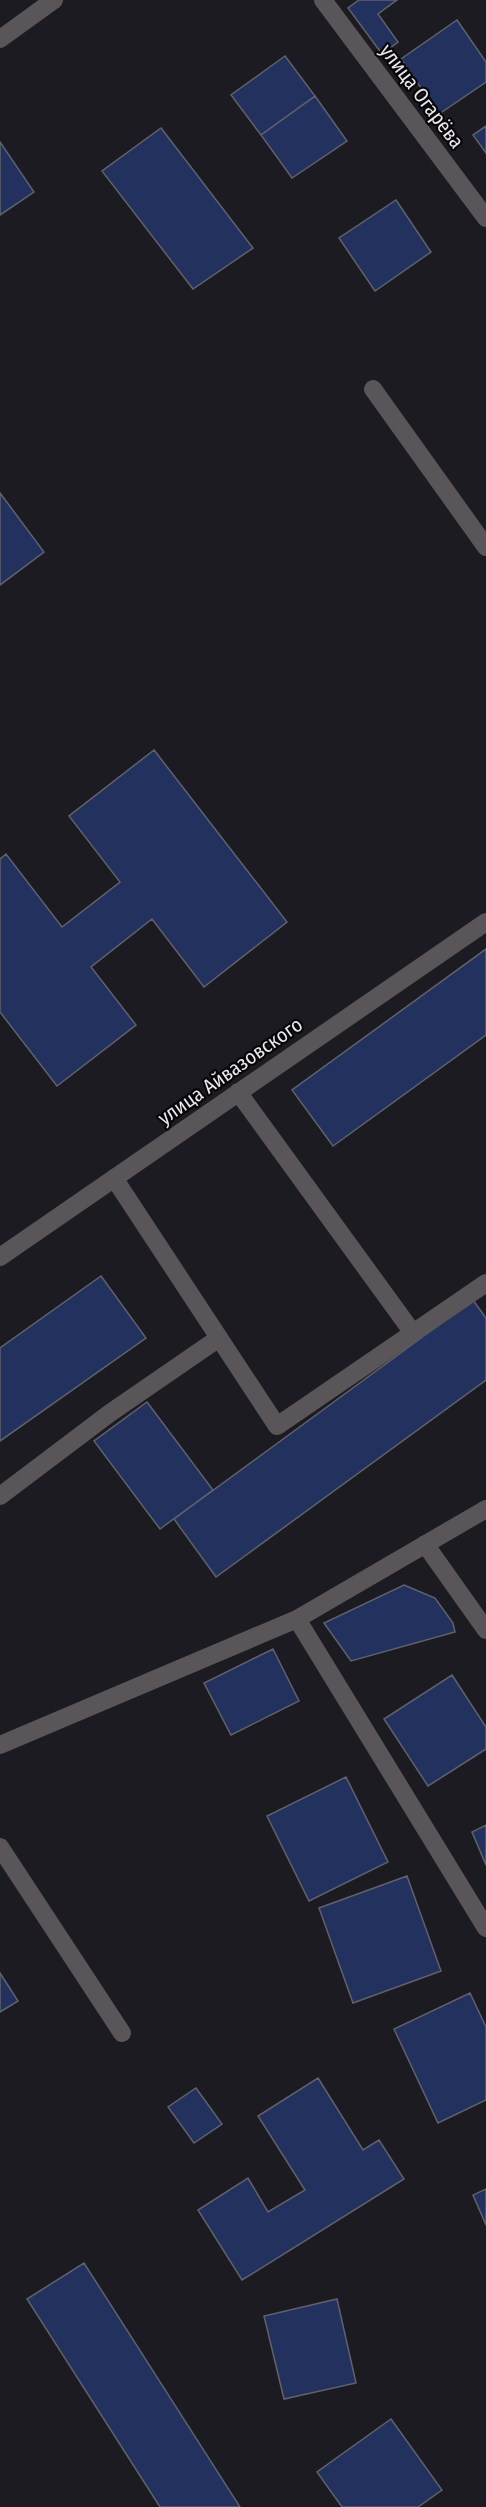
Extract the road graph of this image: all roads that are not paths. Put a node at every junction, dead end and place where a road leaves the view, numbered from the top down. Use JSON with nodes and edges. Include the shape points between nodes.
{"nodes":[{"id":1,"x":54,"y":0,"type":"edge"},
{"id":2,"x":323,"y":0,"type":"edge"},
{"id":3,"x":0,"y":39,"type":"edge"},
{"id":4,"x":486,"y":218,"type":"edge"},
{"id":5,"x":373,"y":388,"type":"dead end"},
{"id":6,"x":486,"y":547,"type":"edge"},
{"id":7,"x":486,"y":922,"type":"edge"},
{"id":8,"x":238,"y":1092,"type":"junction"},
{"id":9,"x":114,"y":1178,"type":"junction"},
{"id":10,"x":0,"y":1257,"type":"edge"},
{"id":11,"x":486,"y":1283,"type":"edge"},
{"id":12,"x":413,"y":1333,"type":"junction"},
{"id":13,"x":219,"y":1338,"type":"junction"},
{"id":14,"x":0,"y":1496,"type":"edge"},
{"id":15,"x":486,"y":1509,"type":"edge"},
{"id":16,"x":425,"y":1544,"type":"junction"},
{"id":17,"x":297,"y":1619,"type":"junction"},
{"id":18,"x":486,"y":1630,"type":"edge"},
{"id":19,"x":0,"y":1745,"type":"edge"},
{"id":20,"x":0,"y":1847,"type":"edge"},
{"id":21,"x":486,"y":1928,"type":"edge"},
{"id":22,"x":122,"y":2033,"type":"dead end"}],
"edges":[{"from":1,"to":3,"type":"street"},
{"from":2,"to":4,"type":"street","name":"улица Огарёва"},
{"from":5,"to":6,"type":"street"},
{"from":7,"to":8,"type":"street","name":"улица Айвазовского"},
{"from":8,"to":9,"type":"street","name":"улица Айвазовского"},
{"from":8,"to":12,"type":"street"},
{"from":9,"to":10,"type":"street","name":"улица Айвазовского"},
{"from":9,"to":13,"type":"street"},
{"from":11,"to":12,"type":"street"},
{"from":12,"to":13,"type":"street","via":[[277,1426]]},
{"from":13,"to":14,"type":"street"},
{"from":15,"to":16,"type":"street"},
{"from":16,"to":17,"type":"street"},
{"from":16,"to":18,"type":"street"},
{"from":17,"to":19,"type":"street"},
{"from":17,"to":21,"type":"street"},
{"from":20,"to":22,"type":"street"}]}
